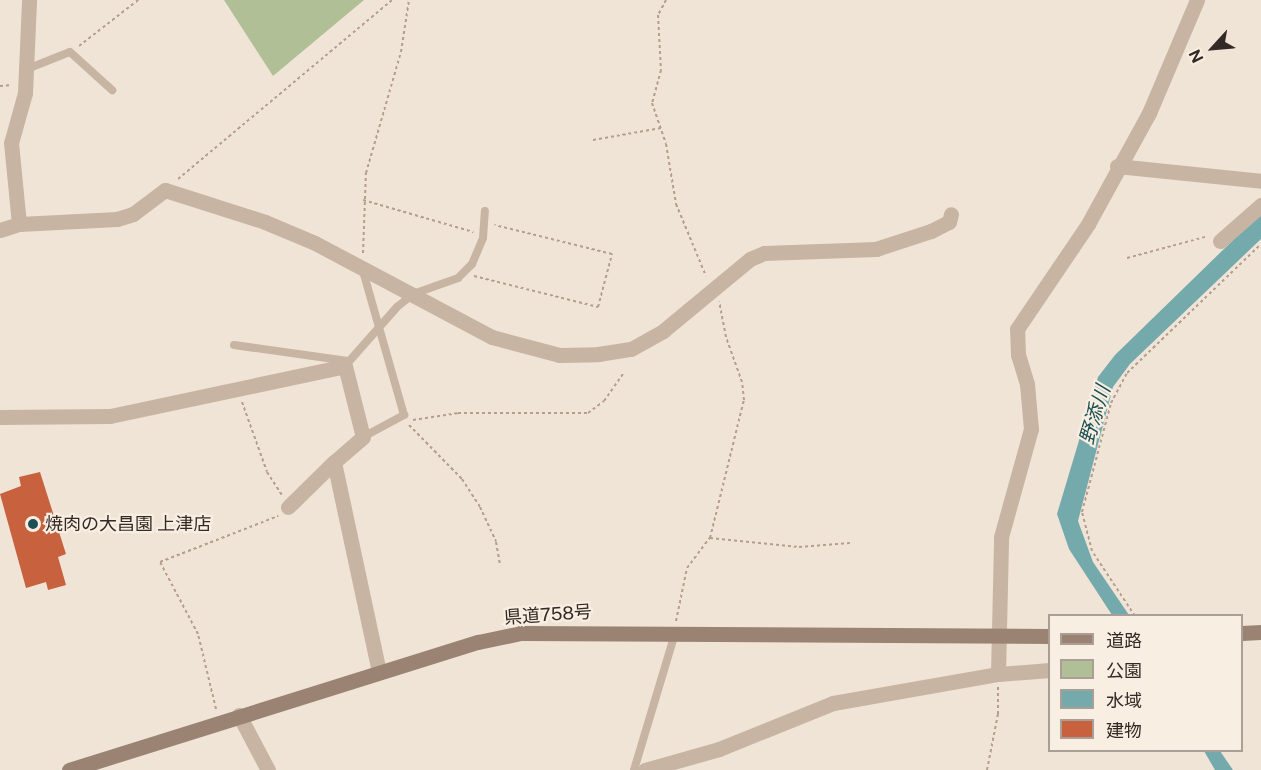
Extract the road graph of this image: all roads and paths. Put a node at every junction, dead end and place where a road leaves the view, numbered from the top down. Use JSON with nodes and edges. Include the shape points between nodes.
{"nodes":[{"id":1,"x":29,"y":0,"type":"edge"},
{"id":2,"x":138,"y":0,"type":"edge"},
{"id":3,"x":392,"y":0,"type":"edge"},
{"id":4,"x":409,"y":0,"type":"edge"},
{"id":5,"x":666,"y":0,"type":"edge"},
{"id":6,"x":1197,"y":0,"type":"edge"},
{"id":7,"x":69,"y":52,"type":"junction"},
{"id":8,"x":27,"y":69,"type":"junction"},
{"id":9,"x":112,"y":90,"type":"dead end"},
{"id":10,"x":661,"y":128,"type":"junction"},
{"id":11,"x":593,"y":140,"type":"dead end"},
{"id":12,"x":1117,"y":166,"type":"junction"},
{"id":13,"x":1261,"y":182,"type":"edge"},
{"id":14,"x":165,"y":190,"type":"junction"},
{"id":15,"x":363,"y":200,"type":"junction"},
{"id":16,"x":1261,"y":205,"type":"edge"},
{"id":17,"x":485,"y":211,"type":"dead end"},
{"id":18,"x":951,"y":214,"type":"dead end"},
{"id":19,"x":484,"y":222,"type":"junction"},
{"id":20,"x":19,"y":225,"type":"junction"},
{"id":21,"x":0,"y":230,"type":"edge"},
{"id":22,"x":483,"y":235,"type":"junction"},
{"id":23,"x":1224,"y":238,"type":"joint"},
{"id":24,"x":1261,"y":244,"type":"edge"},
{"id":25,"x":1127,"y":258,"type":"dead end"},
{"id":26,"x":363,"y":270,"type":"junction"},
{"id":27,"x":463,"y":273,"type":"junction"},
{"id":28,"x":714,"y":291,"type":"junction"},
{"id":29,"x":413,"y":294,"type":"junction"},
{"id":30,"x":379,"y":329,"type":"junction"},
{"id":31,"x":234,"y":345,"type":"dead end"},
{"id":32,"x":347,"y":363,"type":"junction"},
{"id":33,"x":623,"y":374,"type":"dead end"},
{"id":34,"x":240,"y":390,"type":"junction"},
{"id":35,"x":0,"y":417,"type":"edge"},
{"id":36,"x":363,"y":437,"type":"junction"},
{"id":37,"x":334,"y":462,"type":"junction"},
{"id":38,"x":290,"y":505,"type":"junction"},
{"id":39,"x":710,"y":538,"type":"junction"},
{"id":40,"x":850,"y":543,"type":"dead end"},
{"id":41,"x":500,"y":565,"type":"dead end"},
{"id":42,"x":1134,"y":614,"type":"edge"},
{"id":43,"x":1261,"y":632,"type":"edge"},
{"id":44,"x":675,"y":633,"type":"junction"},
{"id":45,"x":1243,"y":633,"type":"edge"},
{"id":46,"x":1000,"y":635,"type":"junction"},
{"id":47,"x":1048,"y":636,"type":"edge"},
{"id":48,"x":1048,"y":670,"type":"edge"},
{"id":49,"x":380,"y":672,"type":"junction"},
{"id":50,"x":998,"y":674,"type":"junction"},
{"id":51,"x":217,"y":715,"type":"dead end"},
{"id":52,"x":239,"y":715,"type":"junction"},
{"id":53,"x":69,"y":770,"type":"edge"},
{"id":54,"x":268,"y":770,"type":"edge"},
{"id":55,"x":634,"y":770,"type":"edge"},
{"id":56,"x":645,"y":770,"type":"edge"},
{"id":57,"x":987,"y":770,"type":"edge"}],
"edges":[{"from":1,"to":8,"type":"street"},
{"from":2,"to":7,"type":"path"},
{"from":3,"to":14,"type":"path"},
{"from":4,"to":15,"type":"path","via":[[401,52],[366,173]]},
{"from":5,"to":10,"type":"path","via":[[658,15],[662,70],[652,103]]},
{"from":6,"to":12,"type":"street","via":[[1149,113]]},
{"from":7,"to":8,"type":"lane"},
{"from":7,"to":9,"type":"lane"},
{"from":8,"to":20,"type":"street","via":[[25,93],[11,144]]},
{"from":10,"to":11,"type":"path"},
{"from":10,"to":28,"type":"path","via":[[686,236]]},
{"from":12,"to":13,"type":"street"},
{"from":12,"to":46,"type":"street","via":[[1063,266],[1017,329],[1031,429],[1001,537]]},
{"from":14,"to":20,"type":"street","via":[[133,214],[117,219]]},
{"from":14,"to":26,"type":"street","via":[[265,222],[315,243]]},
{"from":15,"to":22,"type":"path"},
{"from":15,"to":26,"type":"path"},
{"from":16,"to":23,"type":"street"},
{"from":17,"to":19,"type":"lane"},
{"from":18,"to":28,"type":"street","via":[[949,222],[931,231],[876,249],[764,253],[750,259]]},
{"from":19,"to":22,"type":"lane"},
{"from":19,"to":27,"type":"path","via":[[612,254],[598,307]]},
{"from":20,"to":21,"type":"street"},
{"from":22,"to":27,"type":"lane","via":[[472,264]]},
{"from":23,"to":25,"type":"path","via":[[1201,237]]},
{"from":24,"to":42,"type":"path","via":[[1127,373],[1111,403],[1082,512],[1092,551]]},
{"from":26,"to":29,"type":"street"},
{"from":26,"to":30,"type":"lane"},
{"from":27,"to":29,"type":"lane"},
{"from":28,"to":29,"type":"street","via":[[663,331],[631,349],[559,355],[492,338],[446,316]]},
{"from":28,"to":39,"type":"path","via":[[744,400]]},
{"from":29,"to":30,"type":"lane"},
{"from":30,"to":32,"type":"lane"},
{"from":30,"to":36,"type":"lane","via":[[404,415]]},
{"from":31,"to":32,"type":"lane"},
{"from":32,"to":34,"type":"street"},
{"from":32,"to":36,"type":"street"},
{"from":33,"to":41,"type":"path","via":[[604,401],[588,413],[458,413],[406,422],[462,479],[496,542]]},
{"from":34,"to":35,"type":"street","via":[[110,416]]},
{"from":34,"to":38,"type":"path","via":[[244,415],[267,472]]},
{"from":36,"to":37,"type":"street"},
{"from":37,"to":38,"type":"street"},
{"from":37,"to":49,"type":"street"},
{"from":38,"to":51,"type":"path","via":[[228,538],[160,562],[198,634]]},
{"from":39,"to":40,"type":"path","via":[[799,547]]},
{"from":39,"to":44,"type":"path","via":[[687,568]]},
{"from":43,"to":45,"type":"main road"},
{"from":44,"to":46,"type":"main road","name":"県道758号"},
{"from":44,"to":49,"type":"main road","name":"県道758号","via":[[521,633]]},
{"from":44,"to":55,"type":"lane"},
{"from":46,"to":47,"type":"main road","name":"県道758号"},
{"from":46,"to":50,"type":"street"},
{"from":48,"to":50,"type":"street"},
{"from":49,"to":52,"type":"main road","name":"県道758号"},
{"from":50,"to":56,"type":"street","via":[[833,703],[719,749]]},
{"from":50,"to":57,"type":"path","via":[[998,714]]},
{"from":52,"to":53,"type":"main road","name":"県道758号"},
{"from":52,"to":54,"type":"street"}]}
